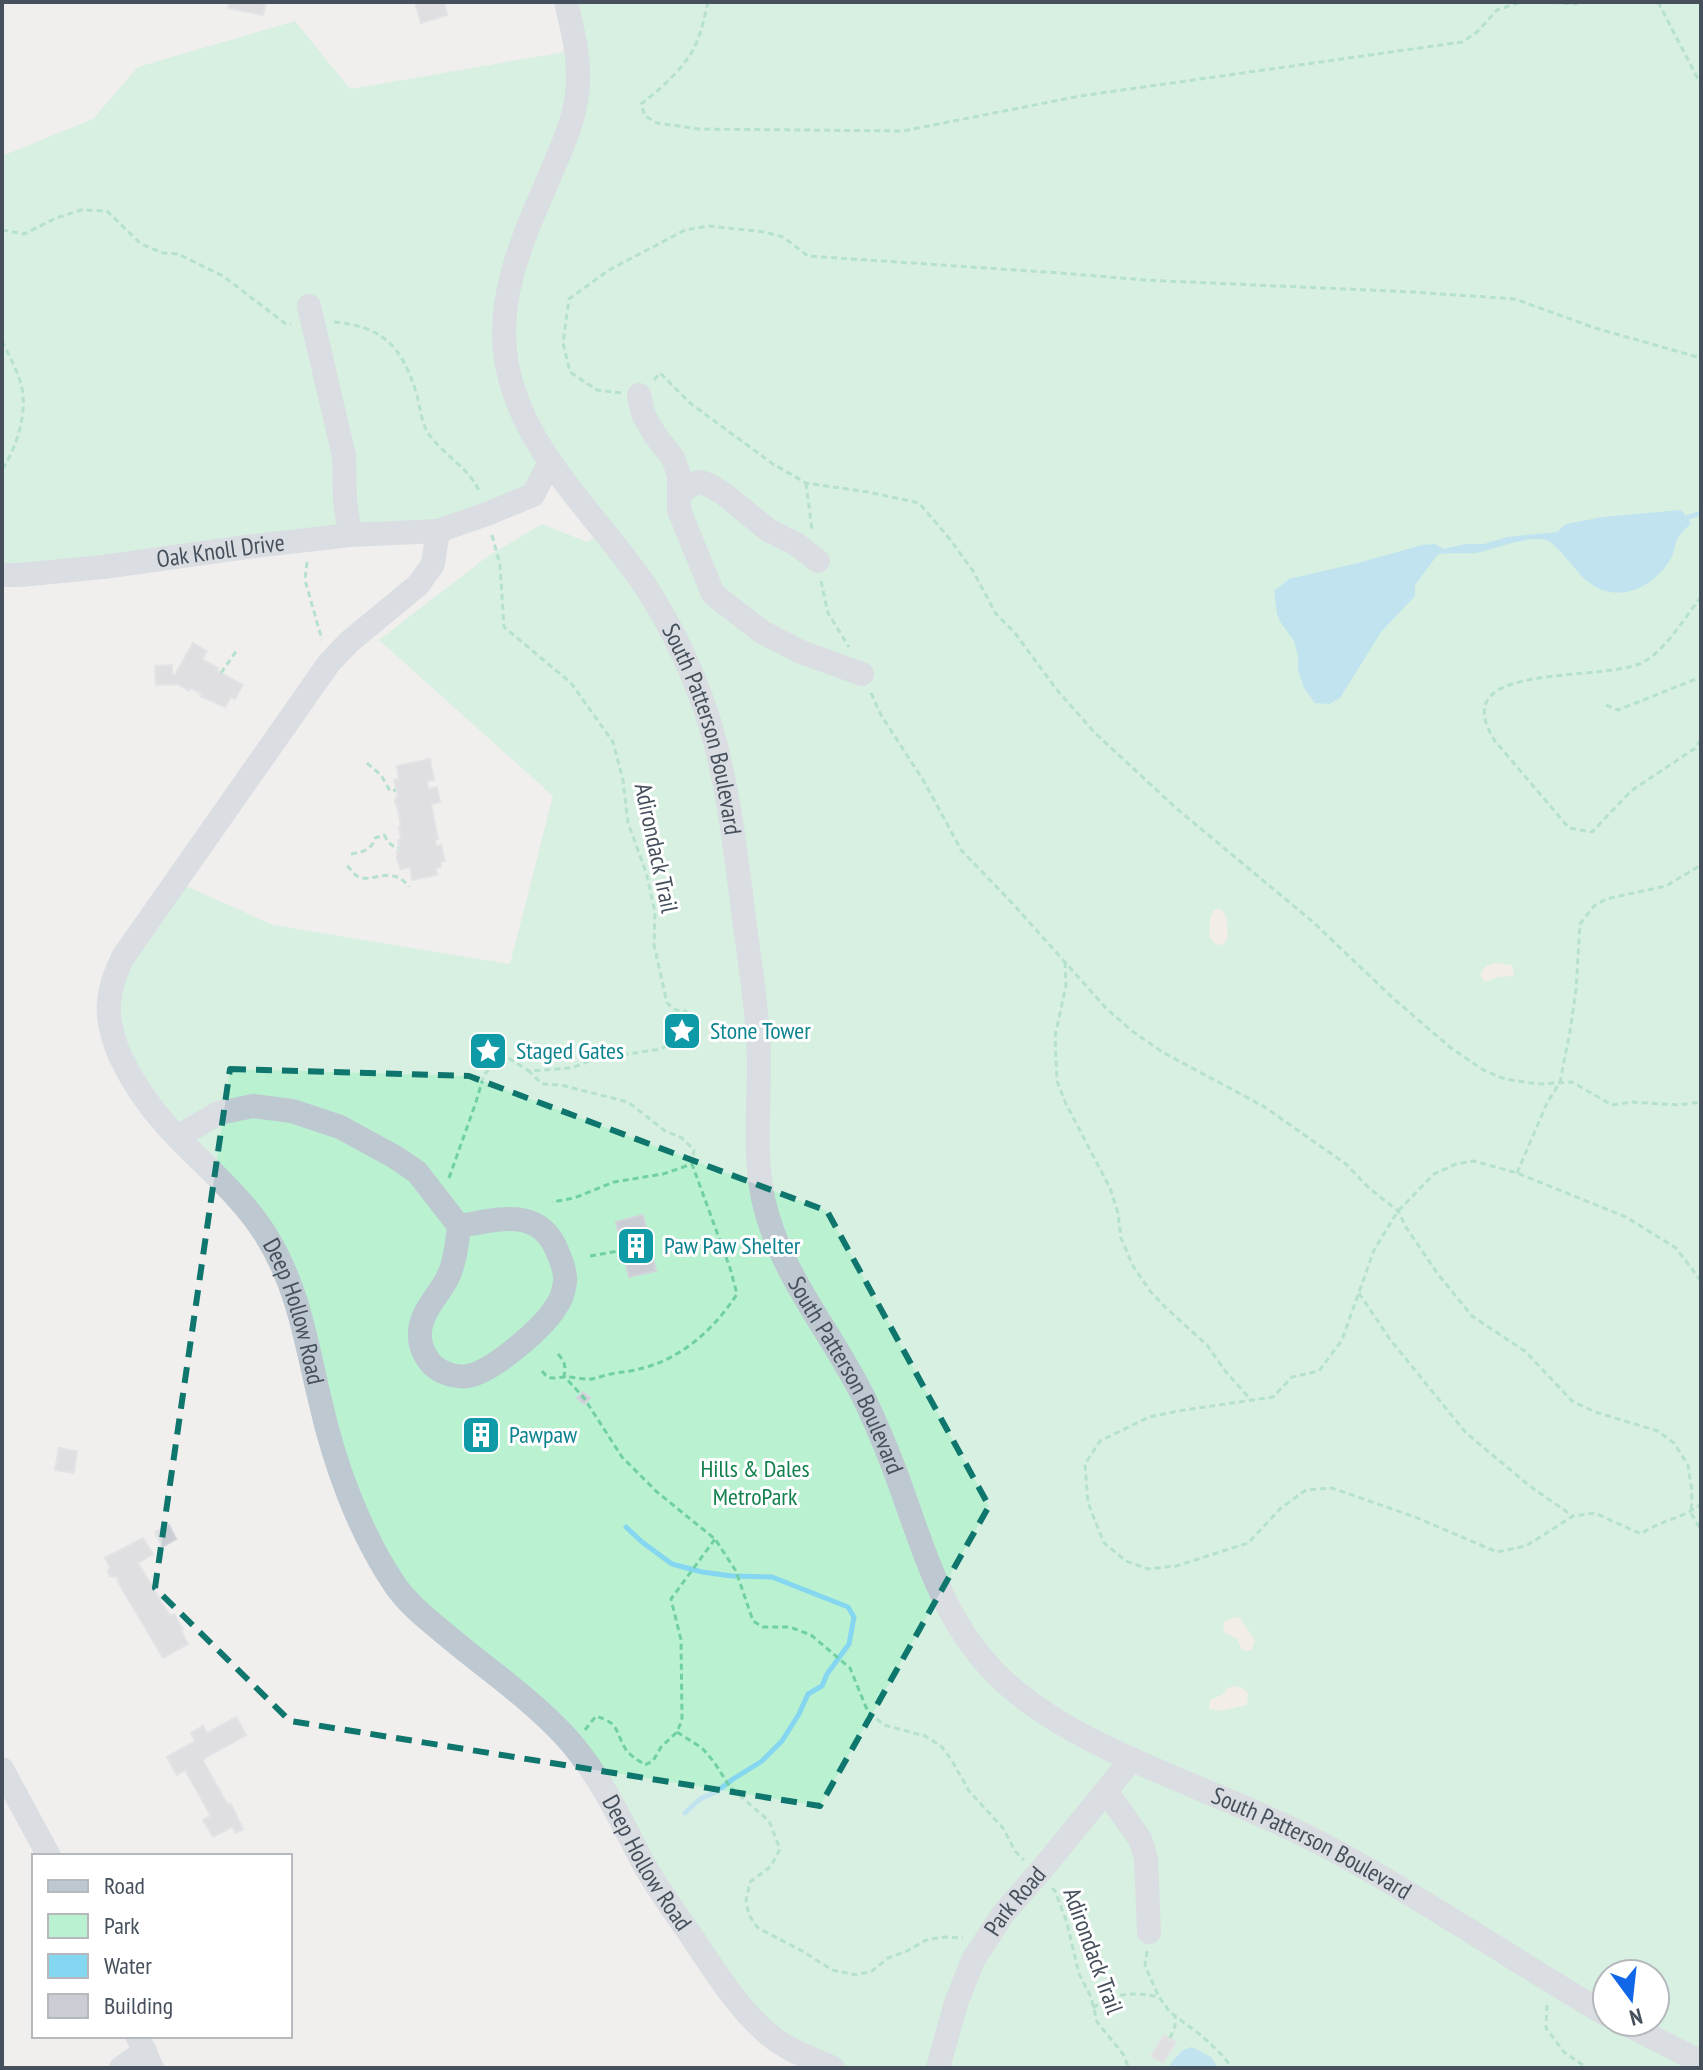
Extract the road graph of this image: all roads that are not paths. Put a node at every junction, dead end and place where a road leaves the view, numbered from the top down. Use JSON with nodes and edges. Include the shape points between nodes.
{"nodes":[{"id":1,"x":566,"y":2,"type":"edge"},
{"id":2,"x":311,"y":316,"type":"road end"},
{"id":3,"x":639,"y":395,"type":"road end"},
{"id":4,"x":550,"y":462,"type":"junction"},
{"id":5,"x":679,"y":496,"type":"junction"},
{"id":6,"x":438,"y":531,"type":"junction"},
{"id":7,"x":350,"y":535,"type":"junction"},
{"id":8,"x":818,"y":561,"type":"road end"},
{"id":9,"x":2,"y":575,"type":"edge"},
{"id":10,"x":862,"y":674,"type":"road end"},
{"id":11,"x":177,"y":1137,"type":"junction"},
{"id":12,"x":459,"y":1226,"type":"junction"},
{"id":13,"x":1132,"y":1759,"type":"junction"},
{"id":14,"x":2,"y":1769,"type":"edge"},
{"id":15,"x":1106,"y":1791,"type":"junction"},
{"id":16,"x":48,"y":1854,"type":"edge"},
{"id":17,"x":1149,"y":1932,"type":"road end"},
{"id":18,"x":1591,"y":2005,"type":"edge"},
{"id":19,"x":1654,"y":2038,"type":"edge"},
{"id":20,"x":145,"y":2052,"type":"edge"},
{"id":21,"x":1701,"y":2062,"type":"edge"},
{"id":22,"x":121,"y":2068,"type":"edge"},
{"id":23,"x":833,"y":2068,"type":"edge"},
{"id":24,"x":938,"y":2068,"type":"edge"}],
"edges":[{"from":1,"to":4,"type":"street","name":"South Patterson Boulevard","via":[[577,49],[576,102],[509,282],[503,337],[517,404]]},
{"from":2,"to":7,"type":"street","via":[[344,456]]},
{"from":3,"to":5,"type":"street","via":[[643,414],[673,458]]},
{"from":4,"to":6,"type":"street","name":"Oak Knoll Drive","via":[[533,495]]},
{"from":4,"to":13,"type":"street","name":"South Patterson Boulevard","via":[[645,587],[683,653],[709,721],[733,829],[758,1034],[759,1163],[772,1232],[861,1392],[933,1577],[973,1648],[994,1674],[1038,1709]]},
{"from":5,"to":8,"type":"street","via":[[688,486],[709,485]]},
{"from":5,"to":10,"type":"street","via":[[679,510],[713,594],[762,632]]},
{"from":6,"to":7,"type":"street","name":"Oak Knoll Drive"},
{"from":6,"to":11,"type":"street","name":"Deep Hollow Road","via":[[433,564],[418,585],[329,663],[164,895],[113,979],[108,1005],[115,1045],[143,1096]]},
{"from":7,"to":9,"type":"street","name":"Oak Knoll Drive"},
{"from":11,"to":12,"type":"street","via":[[219,1113],[253,1106],[292,1111],[340,1127],[417,1172]]},
{"from":11,"to":23,"type":"street","name":"Deep Hollow Road","via":[[246,1207],[283,1264],[349,1494],[397,1588],[422,1615],[537,1707],[574,1747],[658,1887],[732,1995],[782,2044]]},
{"from":12,"to":12,"type":"street","via":[[515,1217],[532,1223],[556,1246],[564,1267],[557,1306],[532,1335],[468,1376],[447,1374],[432,1365],[420,1333],[424,1316],[448,1278]]},
{"from":13,"to":15,"type":"street","name":"Park Road"},
{"from":13,"to":18,"type":"street","name":"South Patterson Boulevard","via":[[1336,1851]]},
{"from":14,"to":16,"type":"street"},
{"from":15,"to":17,"type":"street","via":[[1140,1839],[1146,1858]]},
{"from":15,"to":24,"type":"street","name":"Park Road","via":[[1003,1914],[973,1960]]},
{"from":19,"to":21,"type":"street"},
{"from":20,"to":22,"type":"street"}]}
